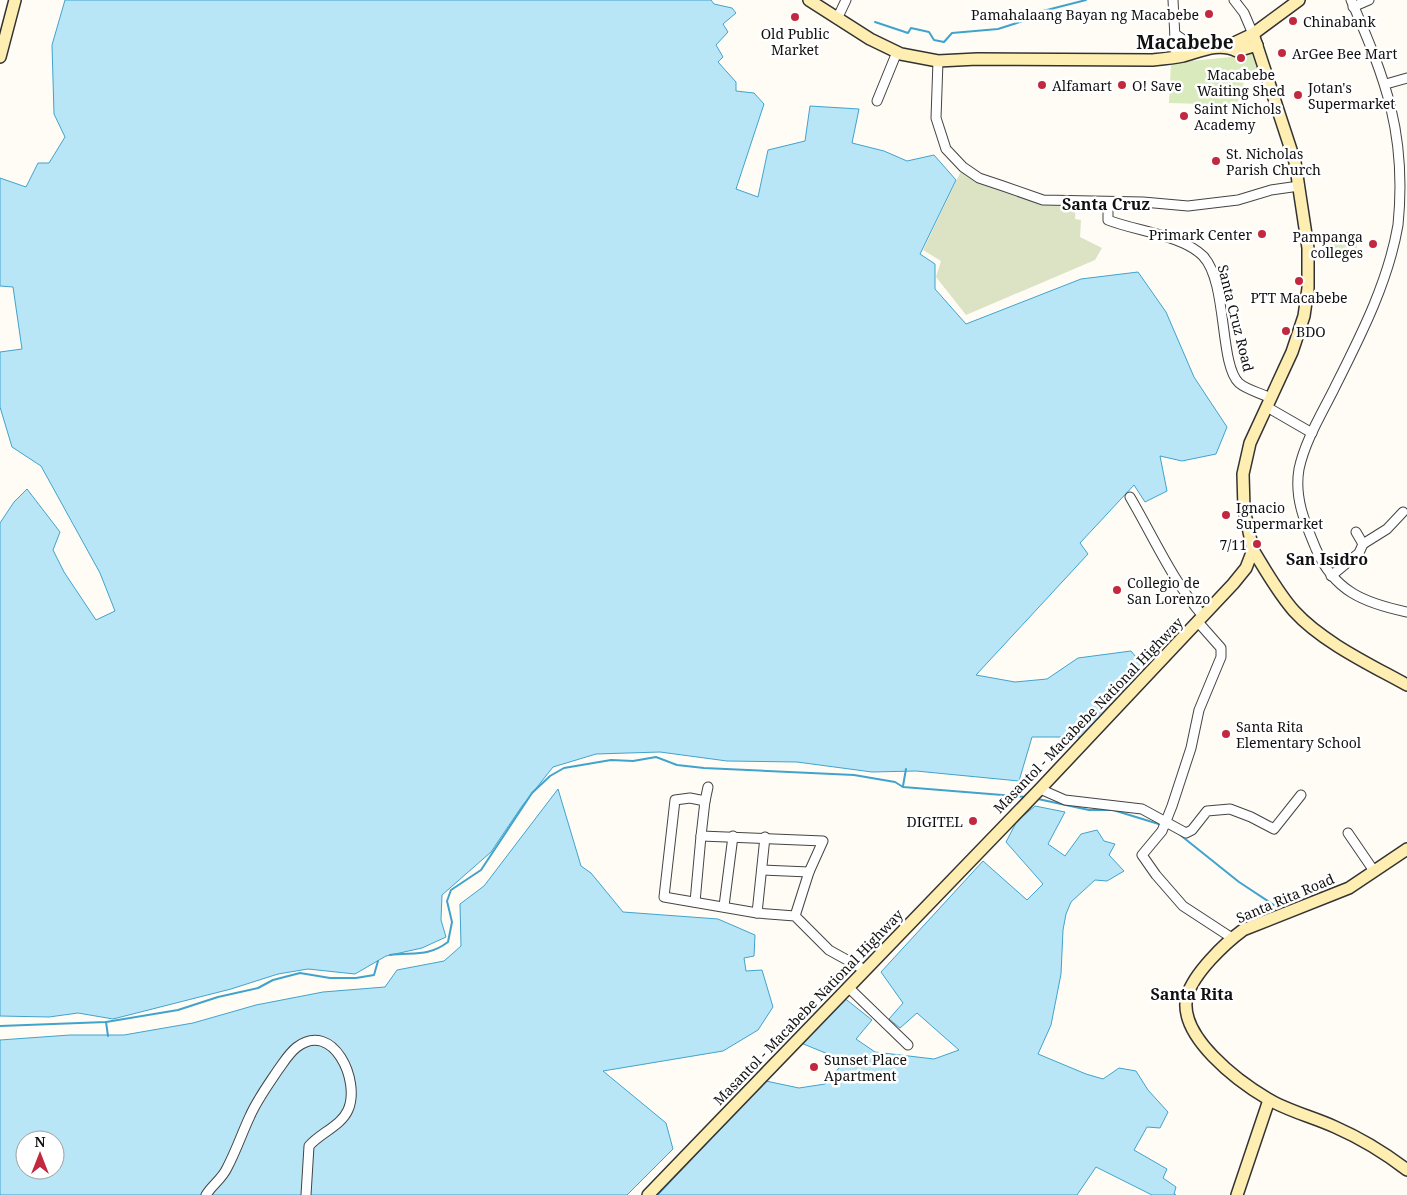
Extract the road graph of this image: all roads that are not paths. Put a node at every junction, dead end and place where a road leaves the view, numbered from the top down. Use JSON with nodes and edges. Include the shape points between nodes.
{"nodes":[{"id":1,"x":15,"y":0,"type":"edge"},
{"id":2,"x":809,"y":0,"type":"edge"},
{"id":3,"x":846,"y":0,"type":"edge"},
{"id":4,"x":1172,"y":0,"type":"edge"},
{"id":5,"x":1234,"y":0,"type":"edge"},
{"id":6,"x":1299,"y":0,"type":"edge"},
{"id":7,"x":1369,"y":0,"type":"edge"},
{"id":8,"x":1352,"y":3,"type":"edge"},
{"id":9,"x":837,"y":19,"type":"junction"},
{"id":10,"x":1175,"y":34,"type":"junction"},
{"id":11,"x":1255,"y":40,"type":"junction"},
{"id":12,"x":1198,"y":50,"type":"junction"},
{"id":13,"x":896,"y":52,"type":"junction"},
{"id":14,"x":0,"y":56,"type":"edge"},
{"id":15,"x":1176,"y":57,"type":"junction"},
{"id":16,"x":938,"y":61,"type":"junction"},
{"id":17,"x":1407,"y":78,"type":"edge"},
{"id":18,"x":1386,"y":84,"type":"junction"},
{"id":19,"x":877,"y":101,"type":"dead end"},
{"id":20,"x":1405,"y":163,"type":"edge"},
{"id":21,"x":1299,"y":186,"type":"junction"},
{"id":22,"x":1108,"y":202,"type":"junction"},
{"id":23,"x":1269,"y":402,"type":"junction"},
{"id":24,"x":1312,"y":433,"type":"junction"},
{"id":25,"x":1130,"y":497,"type":"dead end"},
{"id":26,"x":1403,"y":512,"type":"dead end"},
{"id":27,"x":1356,"y":532,"type":"dead end"},
{"id":28,"x":1363,"y":544,"type":"junction"},
{"id":29,"x":1253,"y":550,"type":"junction"},
{"id":30,"x":1331,"y":576,"type":"junction"},
{"id":31,"x":1407,"y":612,"type":"edge"},
{"id":32,"x":1200,"y":619,"type":"junction"},
{"id":33,"x":1407,"y":685,"type":"edge"},
{"id":34,"x":708,"y":788,"type":"dead end"},
{"id":35,"x":1039,"y":790,"type":"junction"},
{"id":36,"x":1301,"y":795,"type":"dead end"},
{"id":37,"x":705,"y":801,"type":"junction"},
{"id":38,"x":1163,"y":826,"type":"junction"},
{"id":39,"x":1348,"y":832,"type":"dead end"},
{"id":40,"x":701,"y":836,"type":"junction"},
{"id":41,"x":733,"y":836,"type":"junction"},
{"id":42,"x":765,"y":837,"type":"junction"},
{"id":43,"x":1407,"y":849,"type":"edge"},
{"id":44,"x":762,"y":870,"type":"junction"},
{"id":45,"x":1374,"y":871,"type":"junction"},
{"id":46,"x":809,"y":872,"type":"junction"},
{"id":47,"x":695,"y":902,"type":"junction"},
{"id":48,"x":724,"y":906,"type":"junction"},
{"id":49,"x":757,"y":913,"type":"junction"},
{"id":50,"x":795,"y":916,"type":"junction"},
{"id":51,"x":1232,"y":938,"type":"junction"},
{"id":52,"x":864,"y":970,"type":"junction"},
{"id":53,"x":848,"y":988,"type":"junction"},
{"id":54,"x":908,"y":1045,"type":"dead end"},
{"id":55,"x":1270,"y":1100,"type":"junction"},
{"id":56,"x":1407,"y":1170,"type":"edge"},
{"id":57,"x":206,"y":1195,"type":"edge"},
{"id":58,"x":306,"y":1195,"type":"edge"},
{"id":59,"x":648,"y":1195,"type":"edge"},
{"id":60,"x":1236,"y":1195,"type":"edge"}],
"edges":[{"from":1,"to":14,"type":"main road"},
{"from":2,"to":9,"type":"main road"},
{"from":3,"to":9,"type":"street"},
{"from":4,"to":10,"type":"street"},
{"from":5,"to":11,"type":"street","via":[[1244,13]]},
{"from":6,"to":11,"type":"main road"},
{"from":7,"to":8,"type":"street"},
{"from":8,"to":18,"type":"street"},
{"from":9,"to":13,"type":"main road"},
{"from":10,"to":12,"type":"street"},
{"from":10,"to":15,"type":"street"},
{"from":11,"to":12,"type":"main road","via":[[1234,42],[1229,48]]},
{"from":11,"to":21,"type":"main road","via":[[1295,162]]},
{"from":12,"to":15,"type":"main road"},
{"from":13,"to":16,"type":"main road"},
{"from":13,"to":19,"type":"street"},
{"from":15,"to":16,"type":"main road","via":[[1152,60]]},
{"from":16,"to":22,"type":"street","via":[[936,118],[946,149],[963,167],[979,178],[1043,200]]},
{"from":17,"to":18,"type":"street"},
{"from":18,"to":20,"type":"street","via":[[1399,127]]},
{"from":20,"to":24,"type":"street","via":[[1397,226],[1385,272],[1371,312]]},
{"from":21,"to":22,"type":"street","via":[[1238,200],[1188,206]]},
{"from":21,"to":23,"type":"main road","via":[[1308,248],[1308,288],[1304,316],[1292,352]]},
{"from":22,"to":23,"type":"street","name":"Santa Cruz Road","via":[[1108,220],[1190,247],[1203,256],[1212,269],[1232,373],[1240,384]]},
{"from":23,"to":24,"type":"street"},
{"from":23,"to":29,"type":"main road","via":[[1250,443],[1243,474],[1244,509]]},
{"from":24,"to":30,"type":"street","via":[[1299,470],[1299,500],[1304,522],[1322,564]]},
{"from":25,"to":32,"type":"street","via":[[1161,558]]},
{"from":26,"to":28,"type":"street","via":[[1387,529]]},
{"from":27,"to":28,"type":"street"},
{"from":28,"to":30,"type":"street","via":[[1359,553]]},
{"from":29,"to":32,"type":"main road","name":"Masantol - Macabebe National Highway","via":[[1246,568]]},
{"from":29,"to":33,"type":"main road","via":[[1295,612],[1318,631]]},
{"from":30,"to":31,"type":"street","via":[[1371,603]]},
{"from":32,"to":35,"type":"main road","name":"Masantol - Macabebe National Highway"},
{"from":32,"to":38,"type":"street","via":[[1221,648],[1221,657],[1199,710],[1191,748]]},
{"from":34,"to":37,"type":"street"},
{"from":35,"to":38,"type":"street","via":[[1065,800],[1142,809]]},
{"from":35,"to":52,"type":"main road","name":"Masantol - Macabebe National Highway"},
{"from":36,"to":38,"type":"street","via":[[1274,829],[1230,809],[1207,811],[1186,833]]},
{"from":37,"to":40,"type":"street"},
{"from":37,"to":47,"type":"street","via":[[675,800],[664,897]]},
{"from":38,"to":51,"type":"street","via":[[1142,855],[1183,906]]},
{"from":39,"to":45,"type":"street"},
{"from":40,"to":41,"type":"street"},
{"from":40,"to":47,"type":"street"},
{"from":41,"to":42,"type":"street"},
{"from":41,"to":48,"type":"street"},
{"from":42,"to":44,"type":"street"},
{"from":42,"to":46,"type":"street","via":[[823,841]]},
{"from":43,"to":45,"type":"main road","name":"Santa Rita Road"},
{"from":44,"to":46,"type":"street"},
{"from":44,"to":49,"type":"street"},
{"from":45,"to":51,"type":"main road","name":"Santa Rita Road","via":[[1349,888],[1243,930]]},
{"from":46,"to":50,"type":"street"},
{"from":47,"to":48,"type":"street"},
{"from":48,"to":49,"type":"street"},
{"from":49,"to":50,"type":"street"},
{"from":50,"to":52,"type":"street","via":[[829,950]]},
{"from":51,"to":55,"type":"main road","name":"Santa Rita Road","via":[[1196,978],[1187,997],[1187,1012],[1195,1033],[1214,1058],[1241,1082]]},
{"from":52,"to":53,"type":"main road","name":"Masantol - Macabebe National Highway"},
{"from":53,"to":54,"type":"street"},
{"from":53,"to":59,"type":"main road","name":"Masantol - Macabebe National Highway"},
{"from":55,"to":56,"type":"main road","name":"Santa Rita Road","via":[[1348,1133]]},
{"from":55,"to":60,"type":"main road"},
{"from":57,"to":58,"type":"street","via":[[224,1174],[254,1108],[291,1052],[305,1042],[321,1041],[335,1050],[349,1072],[350,1100],[343,1118],[309,1146]]}]}
